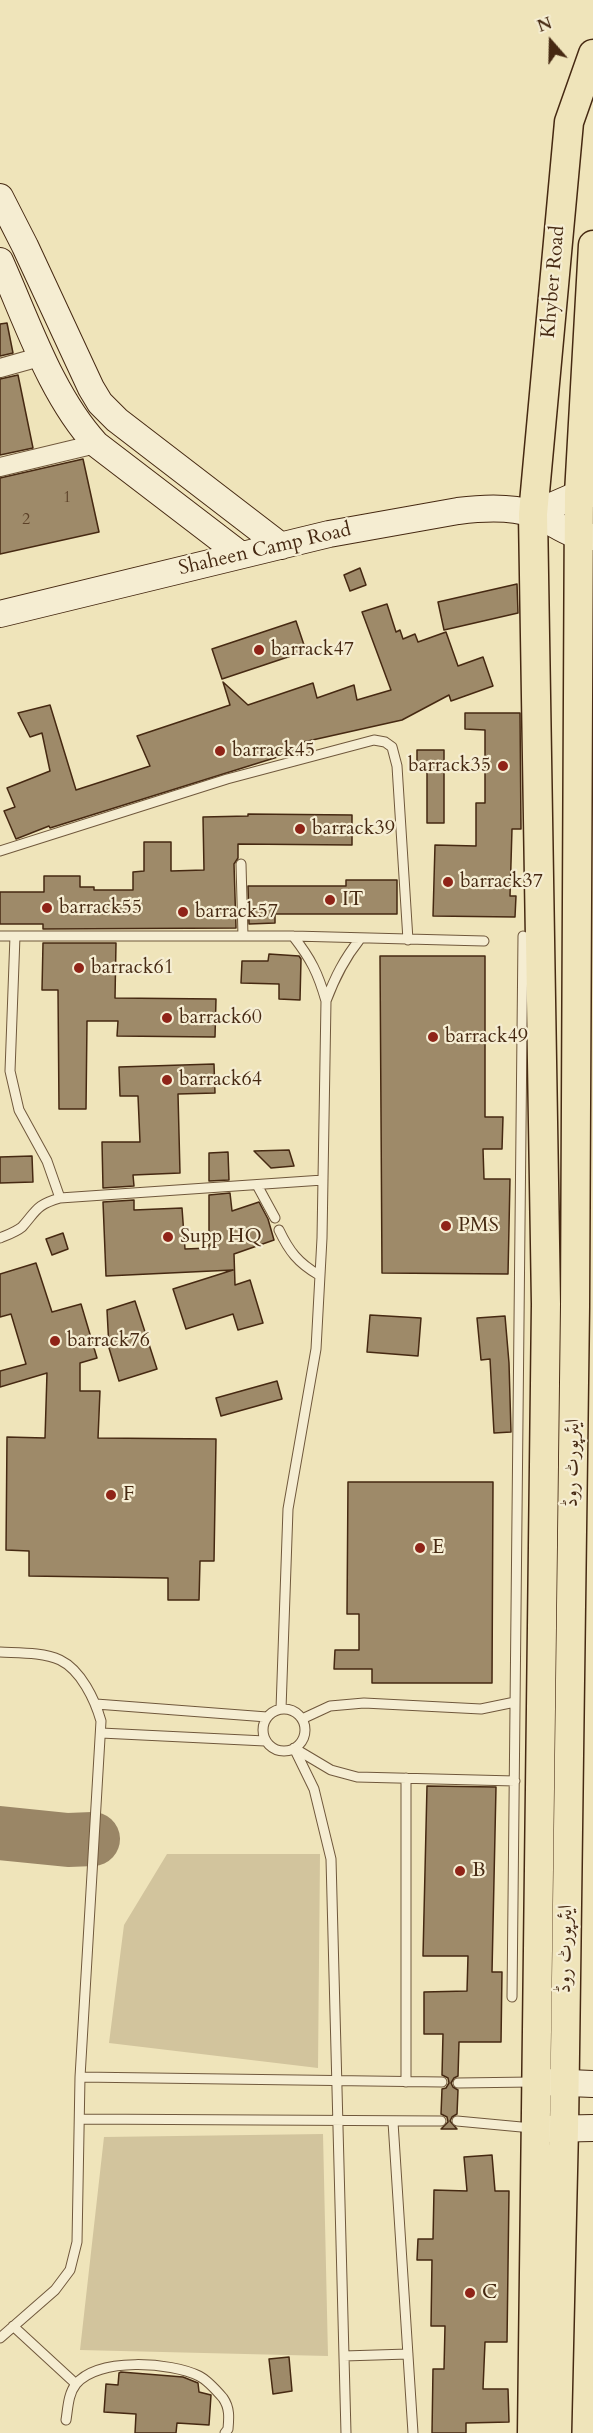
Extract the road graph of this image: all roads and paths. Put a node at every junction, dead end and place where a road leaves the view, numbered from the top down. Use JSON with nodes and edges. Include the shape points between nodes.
{"nodes":[{"id":1,"x":593,"y":54,"type":"edge"},
{"id":2,"x":0,"y":197,"type":"edge"},
{"id":3,"x":593,"y":245,"type":"edge"},
{"id":4,"x":0,"y":261,"type":"edge"},
{"id":5,"x":43,"y":356,"type":"junction"},
{"id":6,"x":0,"y":368,"type":"edge"},
{"id":7,"x":96,"y":444,"type":"junction"},
{"id":8,"x":0,"y":467,"type":"edge"},
{"id":9,"x":586,"y":494,"type":"edge"},
{"id":10,"x":533,"y":514,"type":"junction"},
{"id":11,"x":586,"y":537,"type":"edge"},
{"id":12,"x":281,"y":546,"type":"junction"},
{"id":13,"x":241,"y":555,"type":"junction"},
{"id":14,"x":0,"y":614,"type":"edge"},
{"id":15,"x":0,"y":851,"type":"edge"},
{"id":16,"x":241,"y":864,"type":"dead end"},
{"id":17,"x":0,"y":936,"type":"edge"},
{"id":18,"x":15,"y":936,"type":"junction"},
{"id":19,"x":243,"y":936,"type":"junction"},
{"id":20,"x":293,"y":936,"type":"junction"},
{"id":21,"x":523,"y":936,"type":"dead end"},
{"id":22,"x":360,"y":939,"type":"junction"},
{"id":23,"x":408,"y":940,"type":"junction"},
{"id":24,"x":484,"y":941,"type":"dead end"},
{"id":25,"x":326,"y":1001,"type":"junction"},
{"id":26,"x":323,"y":1180,"type":"junction"},
{"id":27,"x":257,"y":1185,"type":"junction"},
{"id":28,"x":60,"y":1198,"type":"junction"},
{"id":29,"x":274,"y":1218,"type":"dead end"},
{"id":30,"x":279,"y":1230,"type":"dead end"},
{"id":31,"x":0,"y":1238,"type":"edge"},
{"id":32,"x":319,"y":1275,"type":"junction"},
{"id":33,"x":0,"y":1652,"type":"edge"},
{"id":34,"x":515,"y":1702,"type":"junction"},
{"id":35,"x":96,"y":1704,"type":"junction"},
{"id":36,"x":280,"y":1709,"type":"junction"},
{"id":37,"x":267,"y":1717,"type":"junction"},
{"id":38,"x":302,"y":1719,"type":"junction"},
{"id":39,"x":101,"y":1733,"type":"junction"},
{"id":40,"x":265,"y":1741,"type":"junction"},
{"id":41,"x":294,"y":1748,"type":"junction"},
{"id":42,"x":406,"y":1778,"type":"junction"},
{"id":43,"x":515,"y":1780,"type":"junction"},
{"id":44,"x":512,"y":1997,"type":"dead end"},
{"id":45,"x":80,"y":2077,"type":"junction"},
{"id":46,"x":337,"y":2082,"type":"junction"},
{"id":47,"x":406,"y":2082,"type":"junction"},
{"id":48,"x":442,"y":2082,"type":"dead end"},
{"id":49,"x":458,"y":2082,"type":"dead end"},
{"id":50,"x":551,"y":2082,"type":"junction"},
{"id":51,"x":593,"y":2084,"type":"edge"},
{"id":52,"x":80,"y":2119,"type":"junction"},
{"id":53,"x":338,"y":2121,"type":"junction"},
{"id":54,"x":441,"y":2121,"type":"dead end"},
{"id":55,"x":457,"y":2121,"type":"dead end"},
{"id":56,"x":393,"y":2122,"type":"junction"},
{"id":57,"x":551,"y":2128,"type":"junction"},
{"id":58,"x":593,"y":2128,"type":"edge"},
{"id":59,"x":13,"y":2326,"type":"junction"},
{"id":60,"x":0,"y":2337,"type":"edge"},
{"id":61,"x":408,"y":2354,"type":"junction"},
{"id":62,"x":344,"y":2356,"type":"junction"},
{"id":63,"x":76,"y":2384,"type":"junction"},
{"id":64,"x":66,"y":2420,"type":"dead end"},
{"id":65,"x":225,"y":2433,"type":"edge"},
{"id":66,"x":346,"y":2433,"type":"edge"},
{"id":67,"x":413,"y":2433,"type":"edge"},
{"id":68,"x":532,"y":2433,"type":"edge"},
{"id":69,"x":557,"y":2433,"type":"edge"}],
"edges":[{"from":1,"to":10,"type":"main road","name":"Khyber Road","via":[[569,122]]},
{"from":2,"to":12,"type":"street","via":[[100,403]]},
{"from":3,"to":9,"type":"main road","name":"Khyber Road"},
{"from":4,"to":5,"type":"street"},
{"from":5,"to":6,"type":"street"},
{"from":5,"to":7,"type":"street","via":[[79,426]]},
{"from":7,"to":8,"type":"street"},
{"from":7,"to":13,"type":"street"},
{"from":9,"to":10,"type":"street"},
{"from":9,"to":11,"type":"main road","name":"ایئرپورٹ روڈ"},
{"from":10,"to":11,"type":"street"},
{"from":10,"to":12,"type":"street","name":"Shaheen Camp Road","via":[[500,509],[459,511]]},
{"from":10,"to":50,"type":"main road","name":"Khyber Road","via":[[546,1304]]},
{"from":11,"to":50,"type":"main road","name":"ایئرپورٹ روڈ","via":[[576,1295]]},
{"from":12,"to":13,"type":"street","name":"Shaheen Camp Road"},
{"from":13,"to":14,"type":"street","name":"Shaheen Camp Road"},
{"from":15,"to":23,"type":"lane","via":[[227,779],[374,740],[385,742],[392,747],[397,766]]},
{"from":16,"to":19,"type":"lane"},
{"from":17,"to":18,"type":"lane"},
{"from":18,"to":19,"type":"lane"},
{"from":18,"to":28,"type":"lane","via":[[10,1071],[19,1110],[47,1161]]},
{"from":19,"to":20,"type":"lane"},
{"from":20,"to":22,"type":"lane"},
{"from":20,"to":25,"type":"lane","via":[[310,957]]},
{"from":21,"to":34,"type":"lane"},
{"from":22,"to":23,"type":"lane"},
{"from":22,"to":25,"type":"lane","via":[[336,973]]},
{"from":23,"to":24,"type":"lane"},
{"from":25,"to":26,"type":"lane"},
{"from":26,"to":27,"type":"lane"},
{"from":26,"to":32,"type":"lane"},
{"from":27,"to":28,"type":"lane"},
{"from":27,"to":29,"type":"lane"},
{"from":28,"to":31,"type":"lane","via":[[44,1203],[20,1228]]},
{"from":30,"to":32,"type":"lane","via":[[293,1256]]},
{"from":32,"to":36,"type":"lane","via":[[316,1349],[288,1509]]},
{"from":33,"to":35,"type":"lane","via":[[60,1660],[77,1675]]},
{"from":34,"to":38,"type":"lane","via":[[481,1708],[364,1703],[330,1706]]},
{"from":34,"to":43,"type":"lane"},
{"from":35,"to":37,"type":"lane"},
{"from":35,"to":39,"type":"lane"},
{"from":36,"to":37,"type":"lane"},
{"from":36,"to":38,"type":"lane"},
{"from":37,"to":40,"type":"lane","via":[[262,1733]]},
{"from":38,"to":41,"type":"lane","via":[[304,1735]]},
{"from":39,"to":40,"type":"lane"},
{"from":39,"to":45,"type":"lane"},
{"from":40,"to":41,"type":"lane","via":[[278,1750]]},
{"from":41,"to":42,"type":"lane","via":[[331,1770],[357,1776]]},
{"from":41,"to":46,"type":"lane","via":[[314,1789],[331,1859]]},
{"from":42,"to":43,"type":"lane"},
{"from":42,"to":47,"type":"lane"},
{"from":43,"to":44,"type":"lane"},
{"from":45,"to":46,"type":"lane"},
{"from":45,"to":52,"type":"lane"},
{"from":46,"to":47,"type":"lane"},
{"from":46,"to":53,"type":"lane"},
{"from":47,"to":48,"type":"lane"},
{"from":49,"to":50,"type":"lane"},
{"from":50,"to":51,"type":"street"},
{"from":50,"to":57,"type":"main road"},
{"from":52,"to":53,"type":"lane"},
{"from":52,"to":59,"type":"lane","via":[[77,2242],[70,2270],[55,2290]]},
{"from":53,"to":56,"type":"lane"},
{"from":53,"to":62,"type":"lane"},
{"from":54,"to":56,"type":"lane"},
{"from":55,"to":57,"type":"lane"},
{"from":56,"to":61,"type":"lane"},
{"from":57,"to":58,"type":"street"},
{"from":57,"to":68,"type":"main road"},
{"from":57,"to":69,"type":"main road"},
{"from":59,"to":60,"type":"lane"},
{"from":59,"to":63,"type":"lane"},
{"from":61,"to":62,"type":"lane"},
{"from":61,"to":67,"type":"lane"},
{"from":62,"to":66,"type":"lane"},
{"from":63,"to":64,"type":"lane","via":[[69,2397]]},
{"from":63,"to":65,"type":"lane","via":[[104,2366],[125,2364],[183,2370],[201,2377],[224,2399],[229,2410]]}]}
